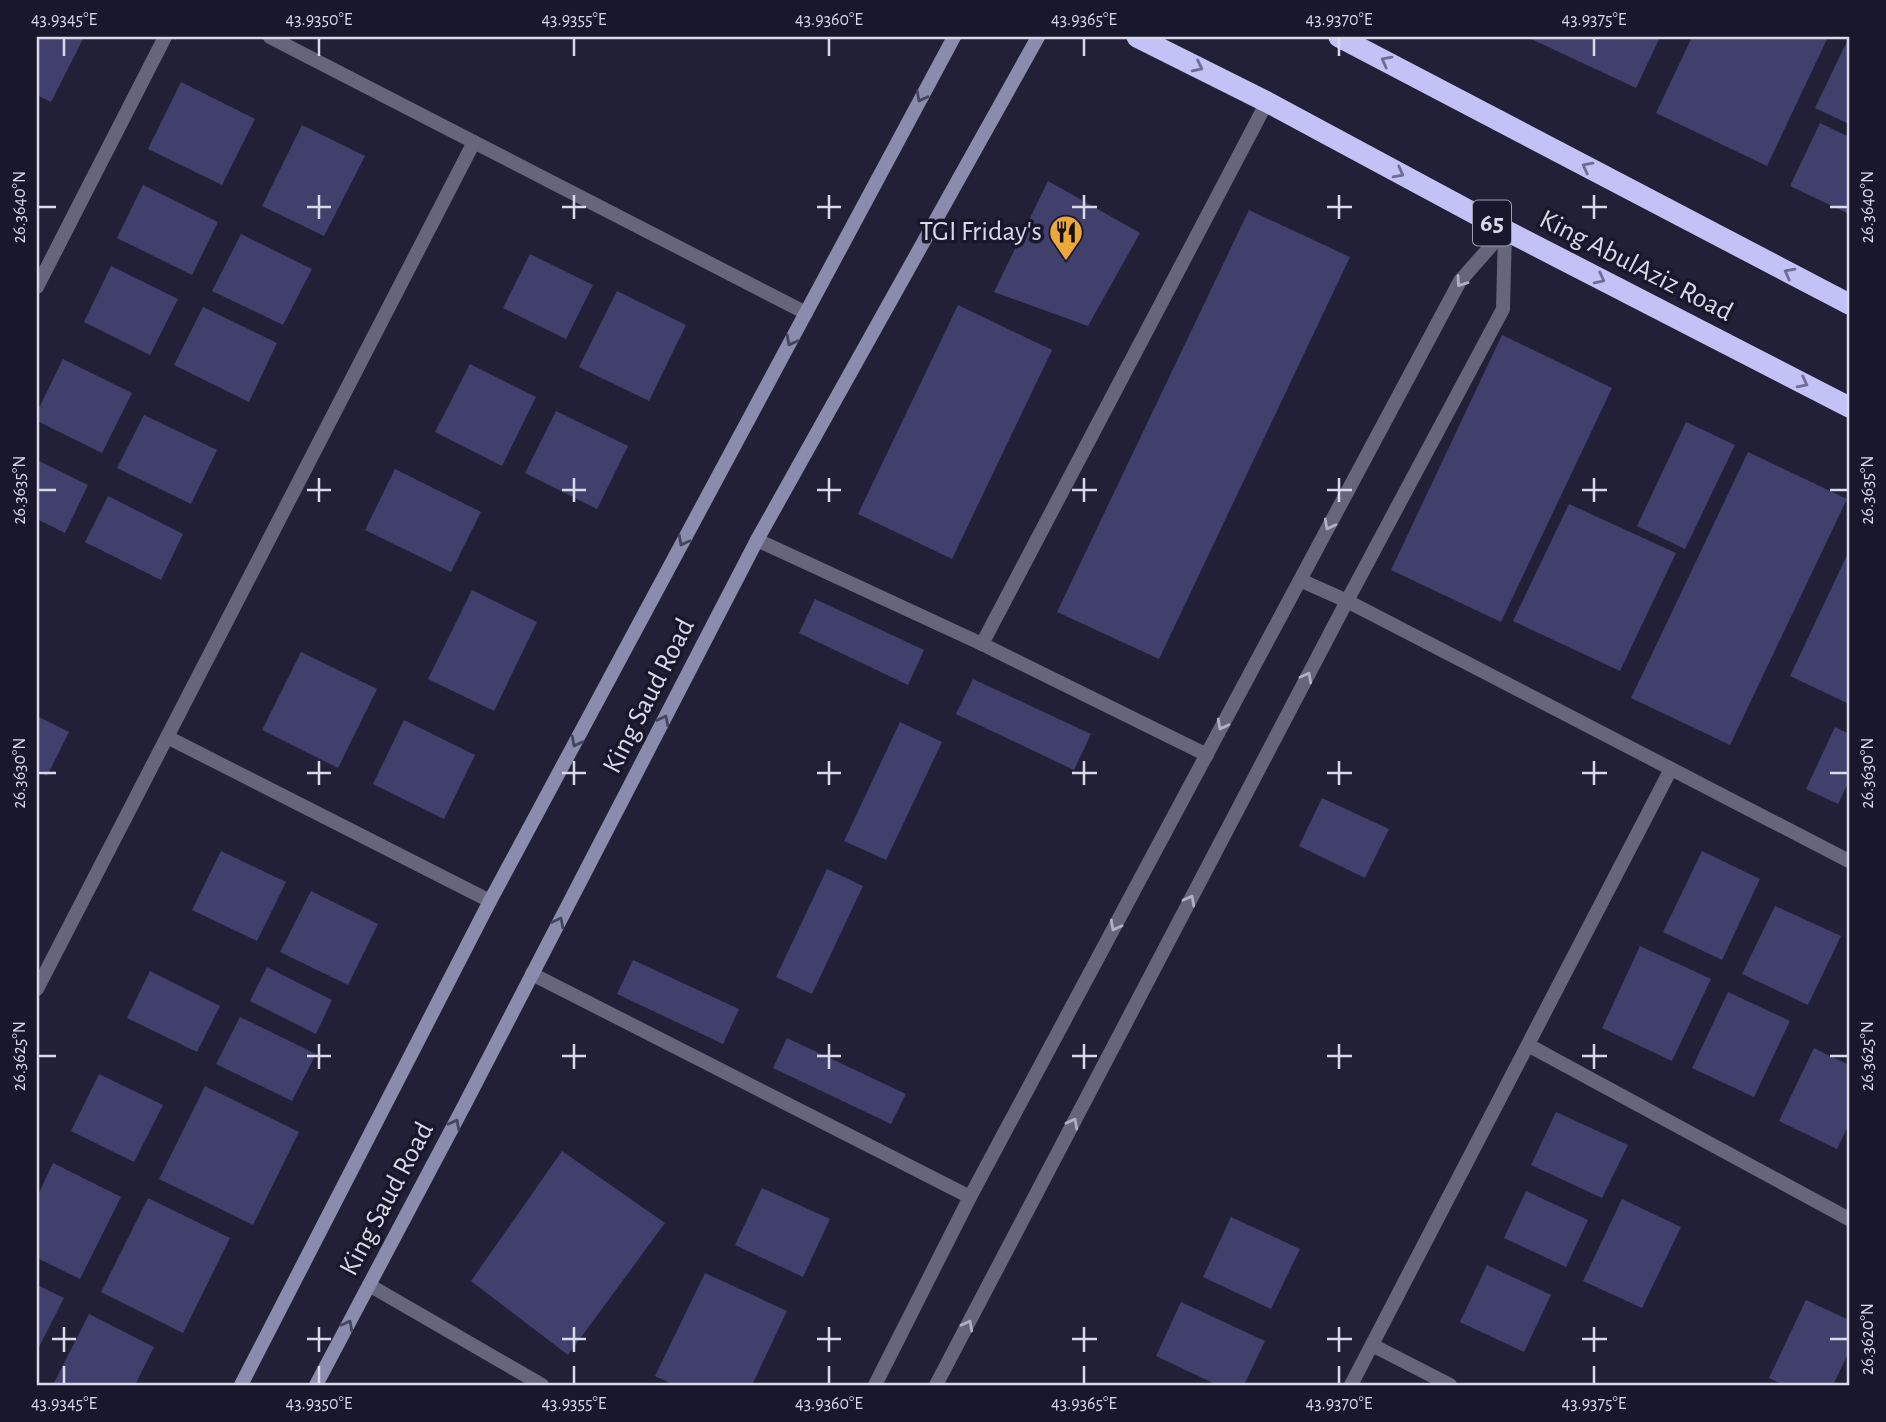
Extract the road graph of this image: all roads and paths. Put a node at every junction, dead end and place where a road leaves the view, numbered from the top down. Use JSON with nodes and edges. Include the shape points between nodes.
{"nodes":[{"id":1,"x":166,"y":37,"type":"edge"},
{"id":2,"x":270,"y":37,"type":"edge"},
{"id":3,"x":954,"y":37,"type":"edge"},
{"id":4,"x":1038,"y":37,"type":"edge"},
{"id":5,"x":1137,"y":37,"type":"edge"},
{"id":6,"x":1339,"y":37,"type":"edge"},
{"id":7,"x":1267,"y":102,"type":"junction"},
{"id":8,"x":474,"y":142,"type":"junction"},
{"id":9,"x":1505,"y":230,"type":"junction"},
{"id":10,"x":38,"y":279,"type":"edge"},
{"id":11,"x":1849,"y":304,"type":"edge"},
{"id":12,"x":806,"y":313,"type":"junction"},
{"id":13,"x":1849,"y":407,"type":"edge"},
{"id":14,"x":757,"y":540,"type":"junction"},
{"id":15,"x":1300,"y":580,"type":"junction"},
{"id":16,"x":1346,"y":601,"type":"junction"},
{"id":17,"x":982,"y":644,"type":"junction"},
{"id":18,"x":167,"y":737,"type":"junction"},
{"id":19,"x":1207,"y":754,"type":"junction"},
{"id":20,"x":1671,"y":769,"type":"junction"},
{"id":21,"x":1849,"y":861,"type":"edge"},
{"id":22,"x":490,"y":901,"type":"junction"},
{"id":23,"x":532,"y":974,"type":"junction"},
{"id":24,"x":37,"y":989,"type":"edge"},
{"id":25,"x":1528,"y":1045,"type":"junction"},
{"id":26,"x":970,"y":1197,"type":"junction"},
{"id":27,"x":1849,"y":1219,"type":"edge"},
{"id":28,"x":369,"y":1285,"type":"junction"},
{"id":29,"x":1372,"y":1345,"type":"junction"},
{"id":30,"x":241,"y":1385,"type":"edge"},
{"id":31,"x":316,"y":1385,"type":"edge"},
{"id":32,"x":542,"y":1385,"type":"edge"},
{"id":33,"x":875,"y":1385,"type":"edge"},
{"id":34,"x":936,"y":1385,"type":"edge"},
{"id":35,"x":1351,"y":1385,"type":"edge"},
{"id":36,"x":1450,"y":1385,"type":"edge"}],
"edges":[{"from":1,"to":10,"type":"street"},
{"from":2,"to":8,"type":"street"},
{"from":3,"to":12,"type":"main road","name":"King Saud Road","one_way":true},
{"from":4,"to":14,"type":"main road","name":"King Saud Road"},
{"from":5,"to":7,"type":"highway","name":"King AbulAziz Road","number":"65","one_way":true},
{"from":11,"to":6,"type":"highway","one_way":true},
{"from":7,"to":9,"type":"highway","name":"King AbulAziz Road","number":"65","one_way":true},
{"from":7,"to":17,"type":"street"},
{"from":8,"to":12,"type":"street"},
{"from":8,"to":18,"type":"street"},
{"from":9,"to":13,"type":"highway","name":"King AbulAziz Road","number":"65","one_way":true},
{"from":9,"to":15,"type":"street","one_way":true,"via":[[1460,281]]},
{"from":9,"to":16,"type":"street","via":[[1503,309]]},
{"from":12,"to":22,"type":"main road","name":"King Saud Road","one_way":true},
{"from":14,"to":17,"type":"street"},
{"from":23,"to":14,"type":"main road","name":"King Saud Road","one_way":true},
{"from":15,"to":16,"type":"street"},
{"from":15,"to":19,"type":"street","one_way":true},
{"from":16,"to":20,"type":"street"},
{"from":34,"to":16,"type":"street","one_way":true},
{"from":17,"to":19,"type":"street"},
{"from":18,"to":22,"type":"street"},
{"from":18,"to":24,"type":"street"},
{"from":19,"to":26,"type":"street","one_way":true},
{"from":20,"to":21,"type":"street"},
{"from":20,"to":25,"type":"street"},
{"from":22,"to":30,"type":"main road","name":"King Saud Road"},
{"from":23,"to":26,"type":"street"},
{"from":28,"to":23,"type":"main road","name":"King Saud Road","one_way":true},
{"from":25,"to":27,"type":"street"},
{"from":25,"to":29,"type":"street"},
{"from":26,"to":33,"type":"street"},
{"from":31,"to":28,"type":"main road","name":"King Saud Road","one_way":true},
{"from":28,"to":32,"type":"street"},
{"from":29,"to":35,"type":"street"},
{"from":29,"to":36,"type":"street"}]}
